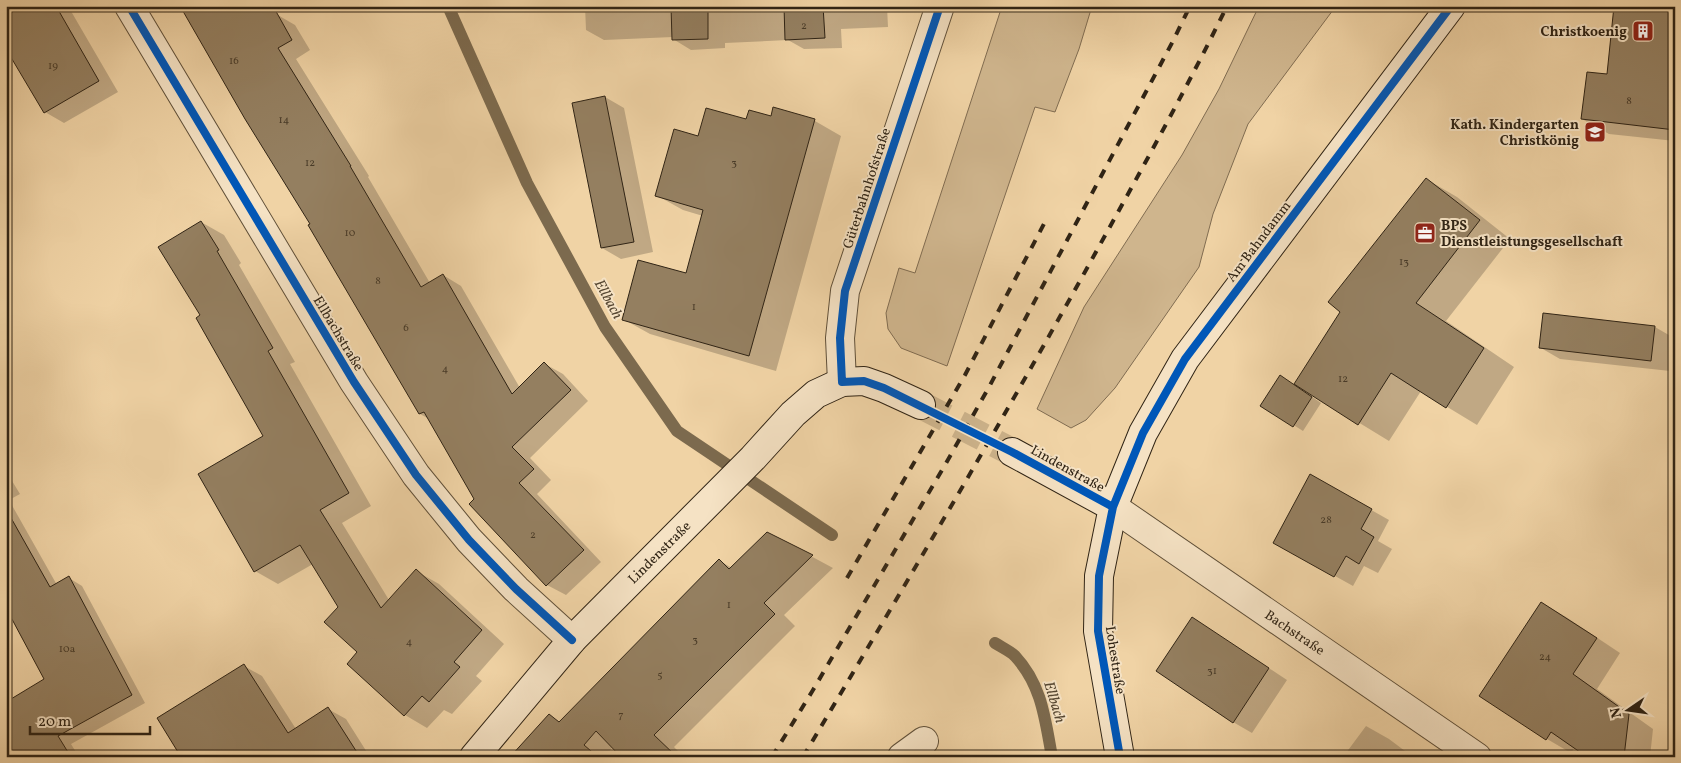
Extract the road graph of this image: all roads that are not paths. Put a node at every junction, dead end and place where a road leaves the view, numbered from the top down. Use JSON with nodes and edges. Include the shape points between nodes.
{"nodes":[{"id":1,"x":129,"y":6,"type":"edge"},
{"id":2,"x":940,"y":6,"type":"edge"},
{"id":3,"x":1451,"y":6,"type":"edge"},
{"id":4,"x":842,"y":382,"type":"junction"},
{"id":5,"x":921,"y":405,"type":"tunnel mouth"},
{"id":6,"x":1012,"y":452,"type":"tunnel mouth"},
{"id":7,"x":1113,"y":507,"type":"junction"},
{"id":8,"x":572,"y":640,"type":"junction"},
{"id":9,"x":924,"y":741,"type":"dead end"},
{"id":10,"x":474,"y":757,"type":"edge"},
{"id":11,"x":902,"y":757,"type":"edge"},
{"id":12,"x":1120,"y":757,"type":"edge"},
{"id":13,"x":1478,"y":757,"type":"edge"}],
"edges":[{"from":1,"to":8,"type":"street","name":"Ellbachstraße","via":[[354,382],[416,475],[476,547]]},
{"from":2,"to":4,"type":"street","name":"Güterbahnhofstraße","via":[[845,290],[840,338]]},
{"from":3,"to":7,"type":"street","name":"Am Bahndamm","via":[[1185,359],[1143,433]]},
{"from":4,"to":5,"type":"street","name":"Lindenstraße","via":[[864,381]]},
{"from":4,"to":8,"type":"street","name":"Lindenstraße","via":[[816,394],[793,414]]},
{"from":6,"to":7,"type":"street","name":"Lindenstraße"},
{"from":7,"to":12,"type":"street","name":"Lohestraße","via":[[1099,576],[1098,631]]},
{"from":7,"to":13,"type":"street","name":"Bachstraße"},
{"from":8,"to":10,"type":"street","name":"Lindenstraße"},
{"from":9,"to":11,"type":"street"}]}
